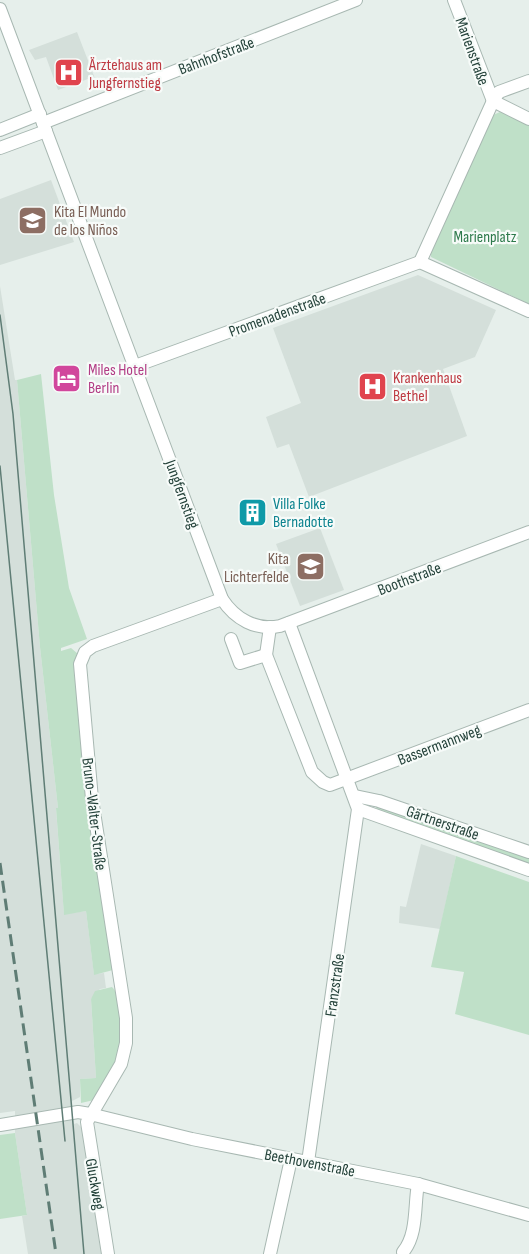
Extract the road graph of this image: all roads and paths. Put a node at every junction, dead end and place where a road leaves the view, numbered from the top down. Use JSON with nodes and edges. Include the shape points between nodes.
{"nodes":[{"id":1,"x":356,"y":0,"type":"edge"},
{"id":2,"x":454,"y":0,"type":"edge"},
{"id":3,"x":0,"y":9,"type":"edge"},
{"id":4,"x":529,"y":81,"type":"edge"},
{"id":5,"x":493,"y":101,"type":"junction"},
{"id":6,"x":529,"y":119,"type":"edge"},
{"id":7,"x":43,"y":123,"type":"junction"},
{"id":8,"x":0,"y":130,"type":"edge"},
{"id":9,"x":0,"y":148,"type":"edge"},
{"id":10,"x":420,"y":262,"type":"junction"},
{"id":11,"x":529,"y":311,"type":"edge"},
{"id":12,"x":135,"y":366,"type":"junction"},
{"id":13,"x":529,"y":532,"type":"edge"},
{"id":14,"x":222,"y":599,"type":"junction"},
{"id":15,"x":289,"y":623,"type":"junction"},
{"id":16,"x":270,"y":627,"type":"junction"},
{"id":17,"x":231,"y":639,"type":"dead end"},
{"id":18,"x":266,"y":655,"type":"junction"},
{"id":19,"x":529,"y":710,"type":"edge"},
{"id":20,"x":348,"y":779,"type":"junction"},
{"id":21,"x":357,"y":803,"type":"junction"},
{"id":22,"x":529,"y":852,"type":"edge"},
{"id":23,"x":529,"y":870,"type":"edge"},
{"id":24,"x":90,"y":1114,"type":"junction"},
{"id":25,"x":0,"y":1125,"type":"edge"},
{"id":26,"x":291,"y":1159,"type":"junction"},
{"id":27,"x":308,"y":1162,"type":"junction"},
{"id":28,"x":417,"y":1190,"type":"junction"},
{"id":29,"x":529,"y":1215,"type":"edge"},
{"id":30,"x":403,"y":1253,"type":"edge"},
{"id":31,"x":108,"y":1254,"type":"edge"},
{"id":32,"x":270,"y":1254,"type":"edge"}],
"edges":[{"from":1,"to":7,"type":"street","name":"Bahnhofstraße"},
{"from":2,"to":5,"type":"street","name":"Marienstraße"},
{"from":3,"to":7,"type":"street","name":"Jungfernstieg"},
{"from":4,"to":5,"type":"street","via":[[499,92]]},
{"from":5,"to":6,"type":"street"},
{"from":5,"to":10,"type":"street"},
{"from":7,"to":8,"type":"street"},
{"from":7,"to":9,"type":"street"},
{"from":7,"to":12,"type":"street","name":"Jungfernstieg"},
{"from":10,"to":11,"type":"street"},
{"from":10,"to":12,"type":"street","name":"Promenadenstraße"},
{"from":12,"to":14,"type":"street","name":"Jungfernstieg"},
{"from":13,"to":15,"type":"street","name":"Boothstraße"},
{"from":14,"to":16,"type":"street","name":"Jungfernstieg","via":[[230,612],[242,620]]},
{"from":14,"to":24,"type":"street","name":"Bruno-Walter-Straße","via":[[93,646],[80,664],[92,799],[126,1035],[117,1073]]},
{"from":15,"to":16,"type":"street","name":"Jungfernstieg"},
{"from":15,"to":20,"type":"street"},
{"from":16,"to":18,"type":"street"},
{"from":17,"to":18,"type":"street","via":[[240,663]]},
{"from":18,"to":20,"type":"street","via":[[312,772],[330,784]]},
{"from":19,"to":20,"type":"street","name":"Bassermannweg"},
{"from":20,"to":21,"type":"street"},
{"from":21,"to":22,"type":"street","name":"Gärtnerstraße","via":[[379,801]]},
{"from":21,"to":23,"type":"street","name":"Gärtnerstraße"},
{"from":21,"to":27,"type":"street","name":"Franzstraße"},
{"from":24,"to":25,"type":"street","name":"Beethovenstraße","via":[[78,1112]]},
{"from":24,"to":26,"type":"street","name":"Beethovenstraße"},
{"from":24,"to":31,"type":"street","name":"Gluckweg","via":[[87,1129]]},
{"from":26,"to":27,"type":"street","name":"Beethovenstraße"},
{"from":26,"to":32,"type":"street"},
{"from":27,"to":28,"type":"street","name":"Beethovenstraße"},
{"from":28,"to":29,"type":"street","name":"Beethovenstraße"},
{"from":28,"to":30,"type":"street","via":[[410,1203],[401,1245]]}]}
